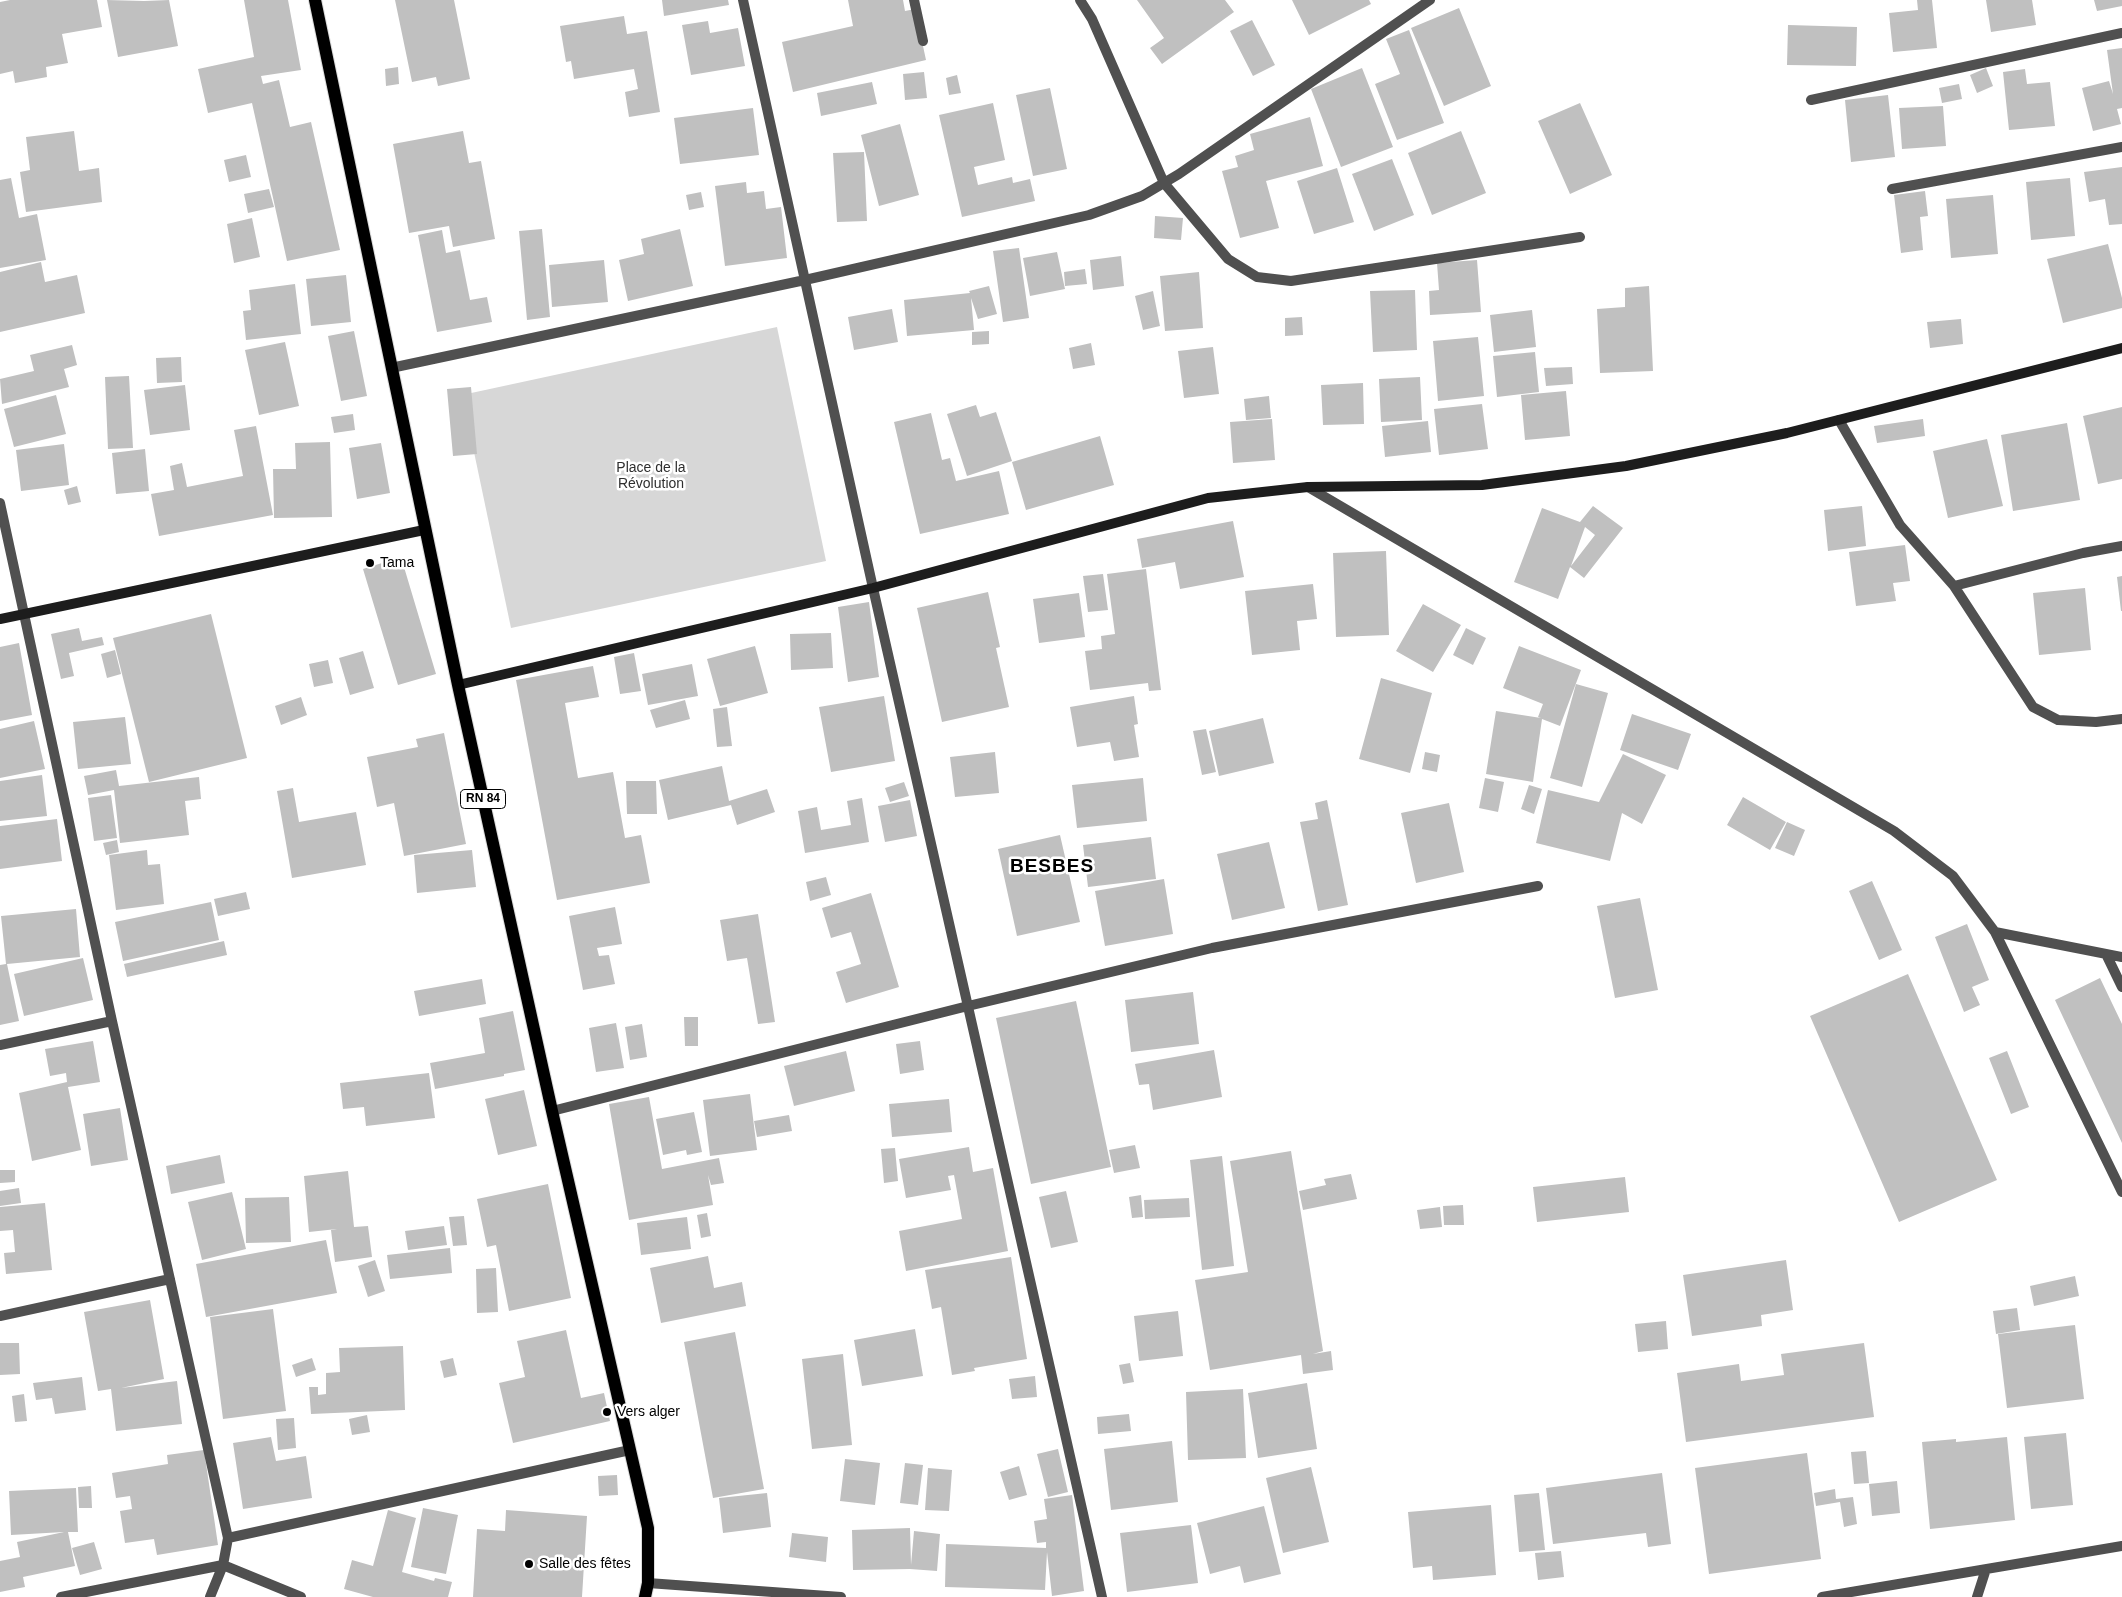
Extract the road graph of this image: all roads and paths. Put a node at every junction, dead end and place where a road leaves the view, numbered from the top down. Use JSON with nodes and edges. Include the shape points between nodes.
{"nodes":[{"id":1,"x":315,"y":0,"type":"edge"},
{"id":2,"x":743,"y":0,"type":"edge"},
{"id":3,"x":914,"y":0,"type":"edge"},
{"id":4,"x":1080,"y":0,"type":"edge"},
{"id":5,"x":1430,"y":0,"type":"edge"},
{"id":6,"x":2122,"y":32,"type":"edge"},
{"id":7,"x":923,"y":41,"type":"dead end"},
{"id":8,"x":1811,"y":100,"type":"dead end"},
{"id":9,"x":2122,"y":147,"type":"edge"},
{"id":10,"x":1164,"y":184,"type":"junction"},
{"id":11,"x":1892,"y":189,"type":"dead end"},
{"id":12,"x":1580,"y":237,"type":"dead end"},
{"id":13,"x":805,"y":280,"type":"junction"},
{"id":14,"x":2122,"y":348,"type":"edge"},
{"id":15,"x":391,"y":368,"type":"junction"},
{"id":16,"x":1839,"y":420,"type":"junction"},
{"id":17,"x":1308,"y":486,"type":"junction"},
{"id":18,"x":0,"y":503,"type":"edge"},
{"id":19,"x":424,"y":530,"type":"junction"},
{"id":20,"x":2122,"y":546,"type":"edge"},
{"id":21,"x":1954,"y":586,"type":"junction"},
{"id":22,"x":873,"y":588,"type":"junction"},
{"id":23,"x":24,"y":614,"type":"junction"},
{"id":24,"x":0,"y":619,"type":"edge"},
{"id":25,"x":458,"y":685,"type":"junction"},
{"id":26,"x":2122,"y":719,"type":"edge"},
{"id":27,"x":1538,"y":886,"type":"dead end"},
{"id":28,"x":1995,"y":932,"type":"junction"},
{"id":29,"x":2106,"y":954,"type":"junction"},
{"id":30,"x":2122,"y":958,"type":"edge"},
{"id":31,"x":2122,"y":987,"type":"edge"},
{"id":32,"x":968,"y":1006,"type":"junction"},
{"id":33,"x":112,"y":1021,"type":"junction"},
{"id":34,"x":0,"y":1045,"type":"edge"},
{"id":35,"x":552,"y":1111,"type":"junction"},
{"id":36,"x":2122,"y":1192,"type":"edge"},
{"id":37,"x":170,"y":1279,"type":"junction"},
{"id":38,"x":0,"y":1316,"type":"edge"},
{"id":39,"x":630,"y":1450,"type":"junction"},
{"id":40,"x":228,"y":1538,"type":"junction"},
{"id":41,"x":2122,"y":1546,"type":"edge"},
{"id":42,"x":223,"y":1565,"type":"junction"},
{"id":43,"x":1986,"y":1569,"type":"junction"},
{"id":44,"x":648,"y":1583,"type":"junction"},
{"id":45,"x":61,"y":1597,"type":"edge"},
{"id":46,"x":210,"y":1597,"type":"edge"},
{"id":47,"x":301,"y":1597,"type":"edge"},
{"id":48,"x":644,"y":1597,"type":"edge"},
{"id":49,"x":841,"y":1597,"type":"edge"},
{"id":50,"x":1102,"y":1597,"type":"edge"},
{"id":51,"x":1822,"y":1597,"type":"edge"},
{"id":52,"x":1977,"y":1597,"type":"edge"}],
"edges":[{"from":1,"to":15,"type":"main road","number":"RN 84"},
{"from":2,"to":13,"type":"street"},
{"from":3,"to":7,"type":"street"},
{"from":4,"to":10,"type":"street","via":[[1092,19]]},
{"from":5,"to":10,"type":"street"},
{"from":6,"to":8,"type":"street"},
{"from":9,"to":11,"type":"street"},
{"from":10,"to":12,"type":"street","via":[[1228,259],[1257,277],[1291,281]]},
{"from":10,"to":13,"type":"street","via":[[1142,196],[1089,215]]},
{"from":13,"to":15,"type":"street"},
{"from":13,"to":22,"type":"street"},
{"from":14,"to":16,"type":"street"},
{"from":15,"to":19,"type":"main road","number":"RN 84"},
{"from":16,"to":17,"type":"street","via":[[1626,466],[1482,485]]},
{"from":16,"to":21,"type":"street","via":[[1900,525]]},
{"from":17,"to":22,"type":"street","via":[[1208,498]]},
{"from":17,"to":28,"type":"street","via":[[1894,831],[1953,876]]},
{"from":18,"to":23,"type":"street"},
{"from":19,"to":23,"type":"street"},
{"from":19,"to":25,"type":"main road","number":"RN 84"},
{"from":20,"to":21,"type":"street"},
{"from":21,"to":26,"type":"street","via":[[2033,707],[2058,720],[2096,722]]},
{"from":22,"to":25,"type":"street"},
{"from":22,"to":32,"type":"street"},
{"from":23,"to":24,"type":"street"},
{"from":23,"to":33,"type":"street"},
{"from":25,"to":35,"type":"main road","number":"RN 84"},
{"from":27,"to":32,"type":"street","via":[[1212,948]]},
{"from":28,"to":29,"type":"street"},
{"from":28,"to":36,"type":"street"},
{"from":29,"to":30,"type":"street"},
{"from":29,"to":31,"type":"street"},
{"from":32,"to":35,"type":"street"},
{"from":32,"to":50,"type":"street"},
{"from":33,"to":34,"type":"street"},
{"from":33,"to":37,"type":"street"},
{"from":35,"to":39,"type":"main road","number":"RN 84"},
{"from":37,"to":38,"type":"street"},
{"from":37,"to":40,"type":"street"},
{"from":39,"to":40,"type":"street"},
{"from":39,"to":44,"type":"main road","number":"RN 84","via":[[648,1528]]},
{"from":40,"to":42,"type":"street"},
{"from":41,"to":43,"type":"street"},
{"from":42,"to":45,"type":"street"},
{"from":42,"to":46,"type":"street"},
{"from":42,"to":47,"type":"street"},
{"from":43,"to":51,"type":"street"},
{"from":43,"to":52,"type":"street"},
{"from":44,"to":48,"type":"main road","number":"RN 84"},
{"from":44,"to":49,"type":"street"}]}
